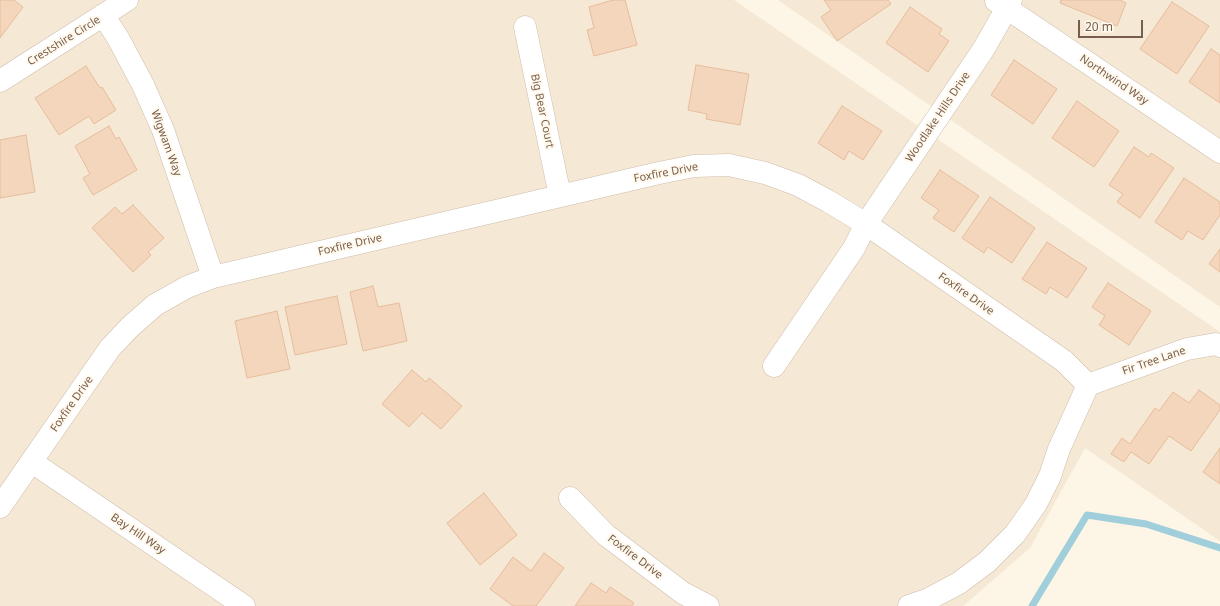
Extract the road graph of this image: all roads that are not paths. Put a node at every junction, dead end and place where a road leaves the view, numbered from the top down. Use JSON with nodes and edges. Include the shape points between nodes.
{"nodes":[{"id":1,"x":127,"y":0,"type":"edge"},
{"id":2,"x":1004,"y":3,"type":"edge"},
{"id":3,"x":103,"y":15,"type":"junction"},
{"id":4,"x":524,"y":27,"type":"dead end"},
{"id":5,"x":0,"y":81,"type":"edge"},
{"id":6,"x":1220,"y":152,"type":"edge"},
{"id":7,"x":560,"y":196,"type":"junction"},
{"id":8,"x":866,"y":224,"type":"junction"},
{"id":9,"x":213,"y":277,"type":"junction"},
{"id":10,"x":1220,"y":346,"type":"edge"},
{"id":11,"x":774,"y":366,"type":"dead end"},
{"id":12,"x":1088,"y":385,"type":"junction"},
{"id":13,"x":32,"y":462,"type":"junction"},
{"id":14,"x":570,"y":498,"type":"dead end"},
{"id":15,"x":0,"y":507,"type":"edge"},
{"id":16,"x":233,"y":603,"type":"edge"},
{"id":17,"x":708,"y":606,"type":"edge"},
{"id":18,"x":909,"y":606,"type":"edge"}],
"edges":[{"from":1,"to":3,"type":"street","name":"Crestshire Circle"},
{"from":2,"to":6,"type":"street","name":"Northwind Way"},
{"from":2,"to":8,"type":"street","name":"Woodlake Hills Drive","via":[[983,50]]},
{"from":3,"to":5,"type":"street","name":"Crestshire Circle"},
{"from":3,"to":9,"type":"street","name":"Wigwam Way","via":[[143,85],[163,130]]},
{"from":4,"to":7,"type":"street","name":"Big Bear Court"},
{"from":7,"to":8,"type":"street","name":"Foxfire Drive","via":[[694,166],[729,165],[765,173],[798,185]]},
{"from":7,"to":9,"type":"street","name":"Foxfire Drive"},
{"from":8,"to":11,"type":"street","name":"Woodlake Hills Drive","via":[[854,248]]},
{"from":8,"to":12,"type":"street","name":"Foxfire Drive","via":[[1064,361]]},
{"from":9,"to":13,"type":"street","name":"Foxfire Drive","via":[[187,287],[155,305],[130,327],[110,348]]},
{"from":10,"to":12,"type":"street","name":"Fir Tree Lane","via":[[1216,344],[1187,349]]},
{"from":12,"to":18,"type":"street","via":[[1059,449],[1050,476],[1036,504],[1016,534],[987,562],[959,583],[927,600]]},
{"from":13,"to":15,"type":"street","name":"Foxfire Drive"},
{"from":13,"to":16,"type":"street","name":"Bay Hill Way"},
{"from":14,"to":17,"type":"street","name":"Foxfire Drive","via":[[606,535],[683,593]]}]}
